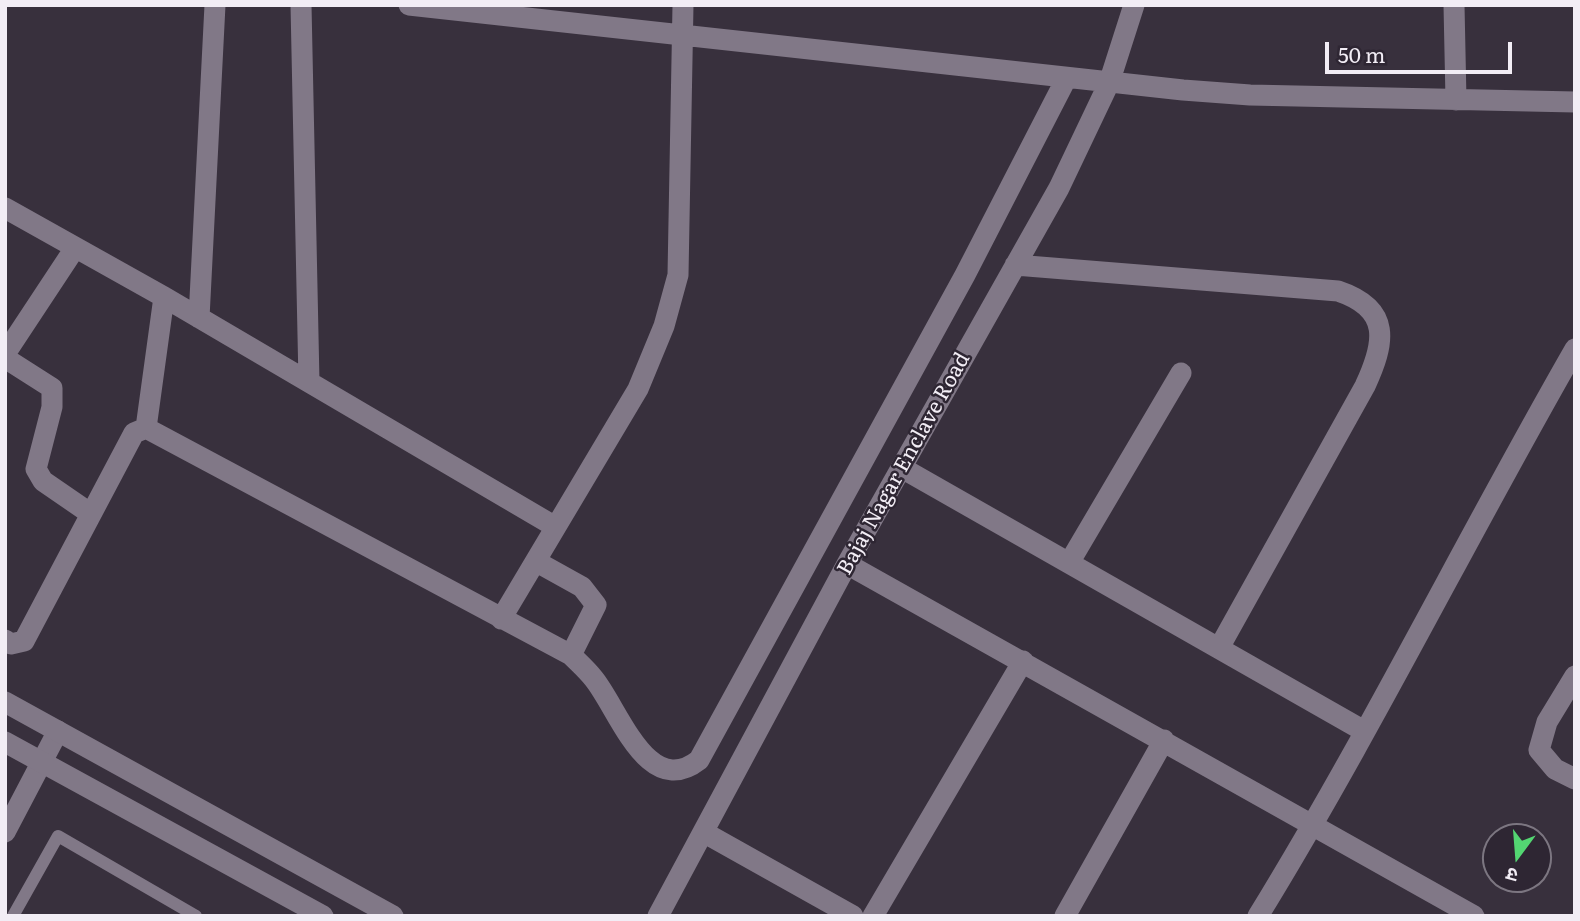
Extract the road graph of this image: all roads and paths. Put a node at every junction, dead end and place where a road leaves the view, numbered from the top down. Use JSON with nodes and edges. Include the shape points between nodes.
{"nodes":[{"id":1,"x":215,"y":5,"type":"edge"},
{"id":2,"x":301,"y":5,"type":"edge"},
{"id":3,"x":409,"y":5,"type":"edge"},
{"id":4,"x":682,"y":5,"type":"edge"},
{"id":5,"x":1135,"y":5,"type":"edge"},
{"id":6,"x":1454,"y":5,"type":"edge"},
{"id":7,"x":682,"y":33,"type":"junction"},
{"id":8,"x":1066,"y":79,"type":"junction"},
{"id":9,"x":1109,"y":83,"type":"junction"},
{"id":10,"x":1456,"y":100,"type":"junction"},
{"id":11,"x":1575,"y":102,"type":"edge"},
{"id":12,"x":5,"y":208,"type":"edge"},
{"id":13,"x":75,"y":248,"type":"junction"},
{"id":14,"x":1015,"y":265,"type":"junction"},
{"id":15,"x":164,"y":297,"type":"junction"},
{"id":16,"x":199,"y":318,"type":"junction"},
{"id":17,"x":1575,"y":349,"type":"edge"},
{"id":18,"x":5,"y":356,"type":"edge"},
{"id":19,"x":1181,"y":373,"type":"dead end"},
{"id":20,"x":309,"y":382,"type":"junction"},
{"id":21,"x":146,"y":428,"type":"junction"},
{"id":22,"x":902,"y":468,"type":"junction"},
{"id":23,"x":91,"y":514,"type":"junction"},
{"id":24,"x":554,"y":526,"type":"junction"},
{"id":25,"x":537,"y":562,"type":"junction"},
{"id":26,"x":1069,"y":563,"type":"junction"},
{"id":27,"x":847,"y":564,"type":"junction"},
{"id":28,"x":501,"y":619,"type":"junction"},
{"id":29,"x":5,"y":640,"type":"edge"},
{"id":30,"x":1219,"y":648,"type":"junction"},
{"id":31,"x":571,"y":655,"type":"junction"},
{"id":32,"x":1023,"y":661,"type":"junction"},
{"id":33,"x":1575,"y":676,"type":"edge"},
{"id":34,"x":5,"y":702,"type":"edge"},
{"id":35,"x":58,"y":731,"type":"junction"},
{"id":36,"x":1364,"y":731,"type":"junction"},
{"id":37,"x":1164,"y":740,"type":"junction"},
{"id":38,"x":5,"y":742,"type":"edge"},
{"id":39,"x":44,"y":763,"type":"junction"},
{"id":40,"x":1575,"y":779,"type":"edge"},
{"id":41,"x":1314,"y":825,"type":"junction"},
{"id":42,"x":5,"y":832,"type":"edge"},
{"id":43,"x":705,"y":833,"type":"junction"},
{"id":44,"x":13,"y":916,"type":"edge"},
{"id":45,"x":196,"y":916,"type":"edge"},
{"id":46,"x":323,"y":916,"type":"edge"},
{"id":47,"x":393,"y":916,"type":"edge"},
{"id":48,"x":658,"y":916,"type":"edge"},
{"id":49,"x":853,"y":916,"type":"edge"},
{"id":50,"x":873,"y":916,"type":"edge"},
{"id":51,"x":1065,"y":916,"type":"edge"},
{"id":52,"x":1258,"y":916,"type":"edge"},
{"id":53,"x":1474,"y":916,"type":"edge"}],
"edges":[{"from":1,"to":16,"type":"street"},
{"from":2,"to":20,"type":"street"},
{"from":3,"to":7,"type":"street"},
{"from":4,"to":7,"type":"street"},
{"from":5,"to":9,"type":"street","name":"Bajaj Nagar Enclave Road"},
{"from":6,"to":10,"type":"street"},
{"from":7,"to":8,"type":"street"},
{"from":7,"to":24,"type":"street","via":[[678,275],[664,326],[638,389]]},
{"from":8,"to":9,"type":"street"},
{"from":8,"to":31,"type":"street","via":[[965,275],[699,760],[685,771],[666,771],[642,752],[595,680]]},
{"from":9,"to":10,"type":"street","via":[[1250,95]]},
{"from":9,"to":14,"type":"street","name":"Bajaj Nagar Enclave Road","via":[[1059,188]]},
{"from":10,"to":11,"type":"street"},
{"from":12,"to":13,"type":"street"},
{"from":13,"to":15,"type":"street"},
{"from":13,"to":18,"type":"street"},
{"from":14,"to":22,"type":"street","name":"Bajaj Nagar Enclave Road"},
{"from":14,"to":30,"type":"street","via":[[1338,291],[1361,299],[1377,321],[1380,349],[1365,386]]},
{"from":15,"to":16,"type":"street"},
{"from":15,"to":21,"type":"street"},
{"from":16,"to":20,"type":"street"},
{"from":17,"to":36,"type":"street"},
{"from":18,"to":23,"type":"street","via":[[52,388],[52,407],[36,469],[43,481]]},
{"from":19,"to":26,"type":"street"},
{"from":20,"to":24,"type":"street"},
{"from":21,"to":23,"type":"street","via":[[134,433]]},
{"from":21,"to":28,"type":"street"},
{"from":22,"to":26,"type":"street"},
{"from":22,"to":27,"type":"street","name":"Bajaj Nagar Enclave Road"},
{"from":23,"to":29,"type":"street","via":[[24,641],[12,644]]},
{"from":24,"to":25,"type":"street"},
{"from":25,"to":28,"type":"street"},
{"from":25,"to":31,"type":"street","via":[[582,587],[596,605]]},
{"from":26,"to":30,"type":"street"},
{"from":27,"to":32,"type":"street"},
{"from":27,"to":43,"type":"street","name":"Bajaj Nagar Enclave Road"},
{"from":28,"to":31,"type":"street"},
{"from":30,"to":36,"type":"street"},
{"from":32,"to":37,"type":"street"},
{"from":32,"to":50,"type":"street"},
{"from":33,"to":40,"type":"street","via":[[1547,722],[1539,750],[1555,769]]},
{"from":34,"to":35,"type":"street"},
{"from":35,"to":39,"type":"street"},
{"from":35,"to":47,"type":"street"},
{"from":36,"to":41,"type":"street"},
{"from":37,"to":41,"type":"street"},
{"from":37,"to":51,"type":"street"},
{"from":38,"to":39,"type":"street"},
{"from":39,"to":42,"type":"street"},
{"from":39,"to":46,"type":"street"},
{"from":41,"to":52,"type":"street"},
{"from":41,"to":53,"type":"street"},
{"from":43,"to":48,"type":"street","name":"Bajaj Nagar Enclave Road"},
{"from":43,"to":49,"type":"street"},
{"from":44,"to":45,"type":"lane","via":[[58,836]]}]}
